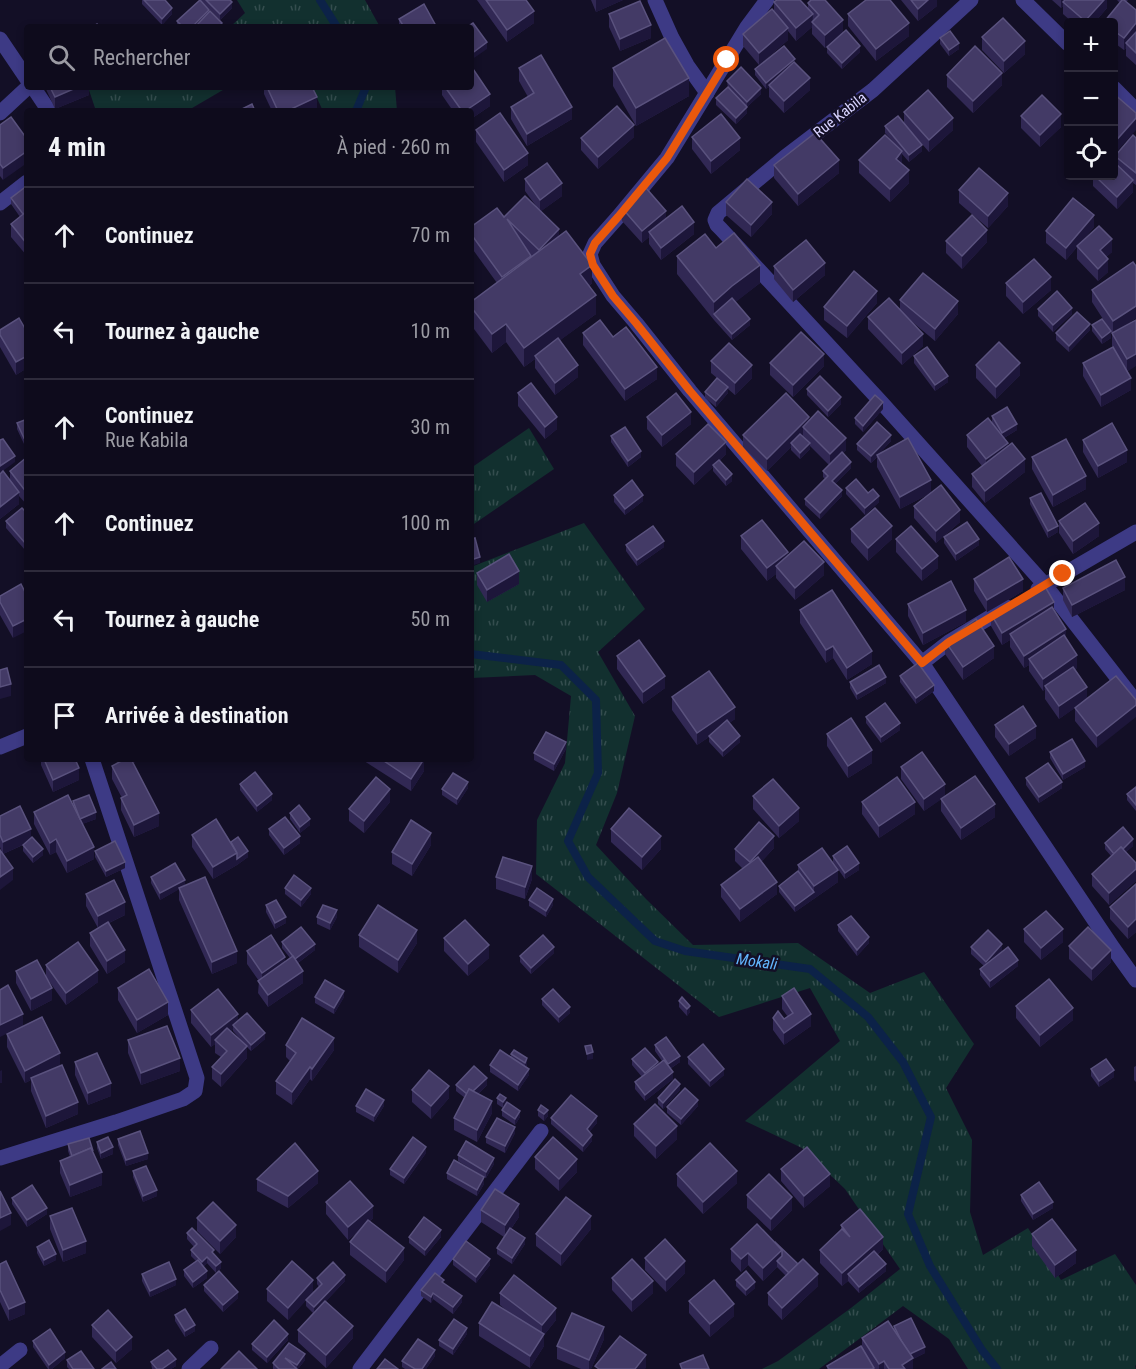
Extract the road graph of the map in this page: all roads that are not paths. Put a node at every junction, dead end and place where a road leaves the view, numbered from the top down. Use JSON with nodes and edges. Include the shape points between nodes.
{"nodes":[{"id":1,"x":655,"y":0,"type":"edge"},
{"id":2,"x":767,"y":0,"type":"edge"},
{"id":3,"x":971,"y":0,"type":"edge"},
{"id":4,"x":1023,"y":0,"type":"edge"},
{"id":5,"x":0,"y":39,"type":"edge"},
{"id":6,"x":1064,"y":40,"type":"edge"},
{"id":7,"x":24,"y":75,"type":"edge"},
{"id":8,"x":25,"y":90,"type":"edge"},
{"id":9,"x":35,"y":90,"type":"edge"},
{"id":10,"x":707,"y":93,"type":"junction"},
{"id":11,"x":1118,"y":93,"type":"edge"},
{"id":12,"x":46,"y":108,"type":"edge"},
{"id":13,"x":1136,"y":110,"type":"edge"},
{"id":14,"x":0,"y":113,"type":"edge"},
{"id":15,"x":24,"y":184,"type":"edge"},
{"id":16,"x":0,"y":203,"type":"edge"},
{"id":17,"x":1136,"y":532,"type":"edge"},
{"id":18,"x":1045,"y":585,"type":"junction"},
{"id":19,"x":922,"y":663,"type":"junction"},
{"id":20,"x":1136,"y":702,"type":"edge"},
{"id":21,"x":24,"y":737,"type":"edge"},
{"id":22,"x":0,"y":747,"type":"edge"},
{"id":23,"x":93,"y":762,"type":"edge"},
{"id":24,"x":1136,"y":980,"type":"edge"},
{"id":25,"x":542,"y":1131,"type":"dead end"},
{"id":26,"x":0,"y":1158,"type":"edge"},
{"id":27,"x":211,"y":1348,"type":"dead end"},
{"id":28,"x":20,"y":1350,"type":"dead end"},
{"id":29,"x":0,"y":1366,"type":"edge"},
{"id":30,"x":189,"y":1369,"type":"edge"},
{"id":31,"x":360,"y":1369,"type":"edge"}],
"edges":[{"from":1,"to":10,"type":"street","via":[[687,65]]},
{"from":2,"to":10,"type":"street"},
{"from":3,"to":18,"type":"street","name":"Rue Kabila","via":[[873,90],[784,157],[718,213],[715,220]]},
{"from":4,"to":6,"type":"street"},
{"from":5,"to":7,"type":"street"},
{"from":8,"to":14,"type":"street"},
{"from":9,"to":12,"type":"street"},
{"from":10,"to":19,"type":"street","via":[[667,158],[595,243],[590,254],[593,265],[613,296],[690,391]]},
{"from":11,"to":13,"type":"street"},
{"from":15,"to":16,"type":"street"},
{"from":17,"to":18,"type":"street"},
{"from":18,"to":19,"type":"street","via":[[949,642]]},
{"from":18,"to":20,"type":"street"},
{"from":19,"to":24,"type":"street"},
{"from":21,"to":22,"type":"street"},
{"from":23,"to":26,"type":"street","via":[[197,1078],[195,1091],[183,1099]]},
{"from":25,"to":31,"type":"street"},
{"from":27,"to":30,"type":"street"},
{"from":28,"to":29,"type":"street"}]}
